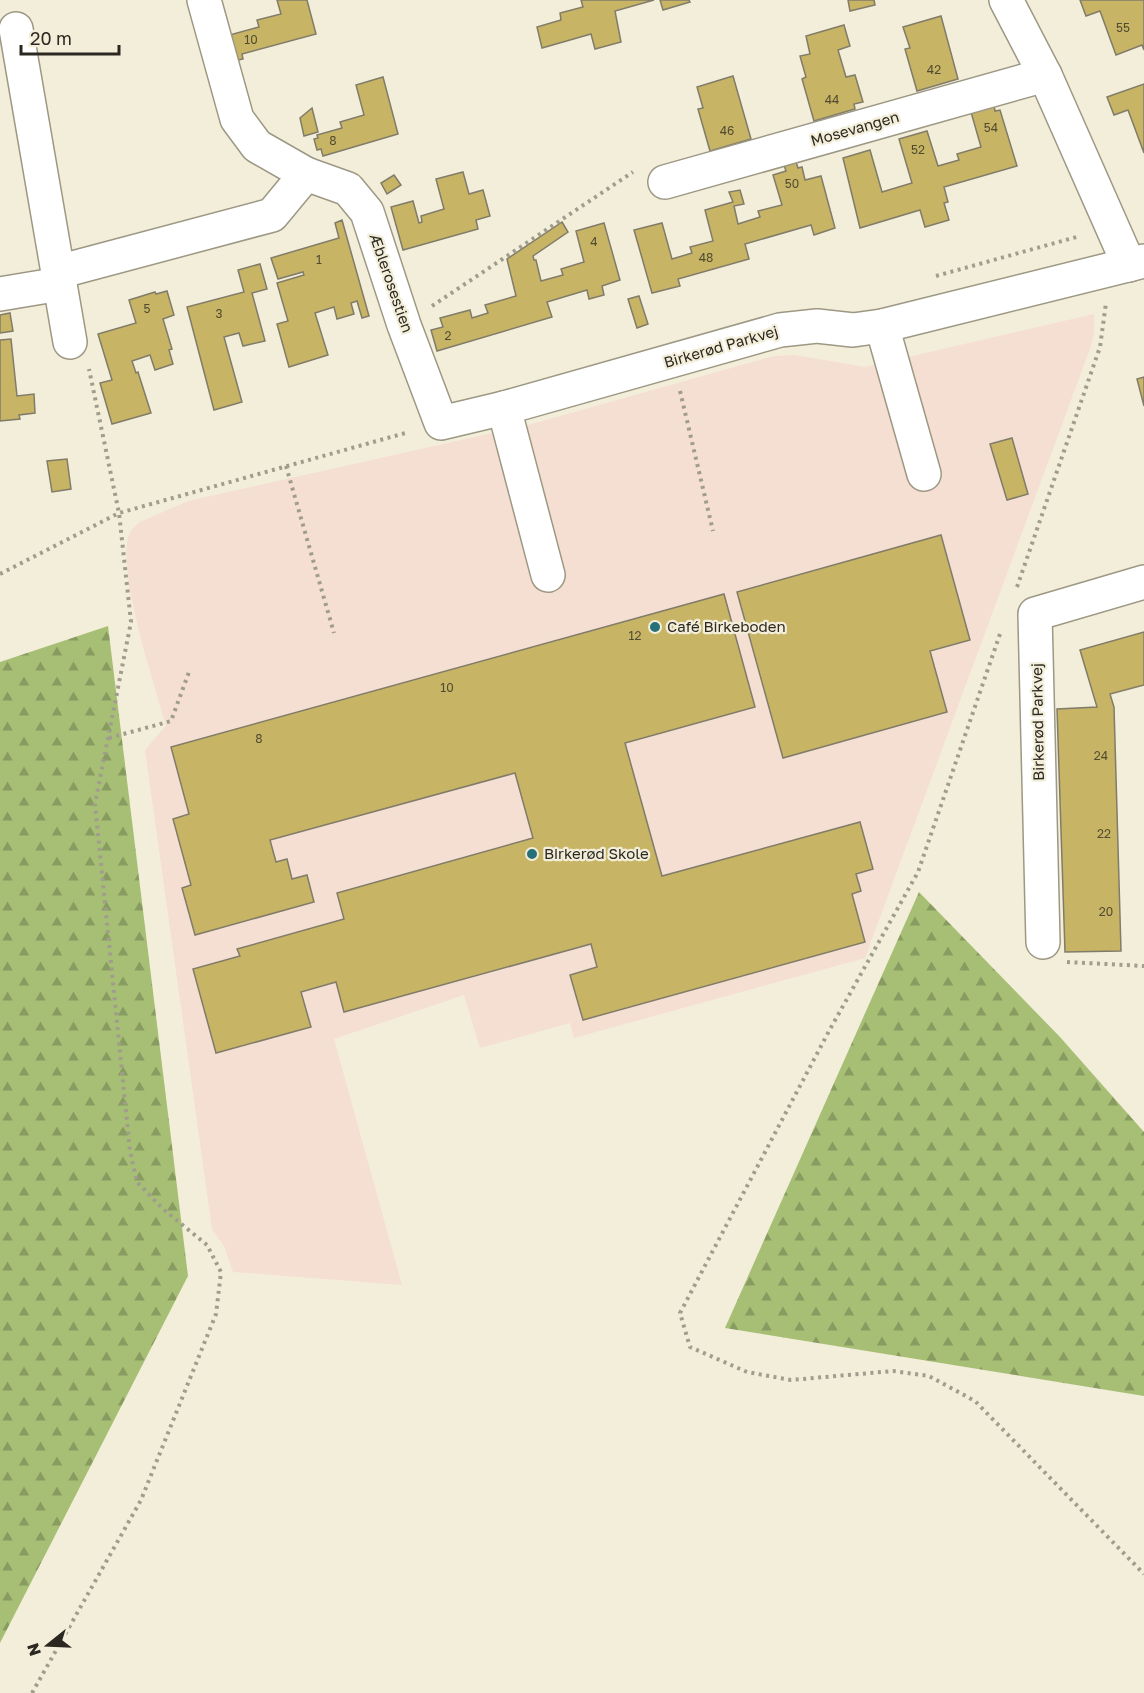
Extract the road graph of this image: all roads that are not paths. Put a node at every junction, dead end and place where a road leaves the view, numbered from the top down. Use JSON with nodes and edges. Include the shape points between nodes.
{"nodes":[{"id":1,"x":204,"y":0,"type":"edge"},
{"id":2,"x":1006,"y":0,"type":"edge"},
{"id":3,"x":16,"y":29,"type":"dead end"},
{"id":4,"x":1045,"y":75,"type":"junction"},
{"id":5,"x":306,"y":174,"type":"junction"},
{"id":6,"x":665,"y":183,"type":"road end"},
{"id":7,"x":1137,"y":263,"type":"edge"},
{"id":8,"x":59,"y":278,"type":"junction"},
{"id":9,"x":0,"y":294,"type":"edge"},
{"id":10,"x":882,"y":326,"type":"junction"},
{"id":11,"x":70,"y":342,"type":"road end"},
{"id":12,"x":504,"y":408,"type":"junction"},
{"id":13,"x":441,"y":423,"type":"joint"},
{"id":14,"x":924,"y":474,"type":"dead end"},
{"id":15,"x":549,"y":575,"type":"dead end"},
{"id":16,"x":1144,"y":582,"type":"edge"},
{"id":17,"x":1043,"y":942,"type":"road end"}],
"edges":[{"from":1,"to":5,"type":"street","name":"Æblerosestien","via":[[237,118],[257,146]]},
{"from":2,"to":4,"type":"street"},
{"from":3,"to":8,"type":"street"},
{"from":4,"to":6,"type":"street","name":"Mosevangen"},
{"from":4,"to":7,"type":"street"},
{"from":5,"to":8,"type":"street","via":[[272,215]]},
{"from":5,"to":13,"type":"street","name":"Æblerosestien","via":[[348,189],[367,212]]},
{"from":7,"to":10,"type":"street","name":"Birkerød Parkvej"},
{"from":8,"to":9,"type":"street"},
{"from":8,"to":11,"type":"street"},
{"from":10,"to":12,"type":"street","name":"Birkerød Parkvej","via":[[780,330]]},
{"from":10,"to":14,"type":"street"},
{"from":12,"to":13,"type":"street","name":"Birkerød Parkvej"},
{"from":12,"to":15,"type":"street"},
{"from":16,"to":17,"type":"street","name":"Birkerød Parkvej","via":[[1035,614]]}]}
